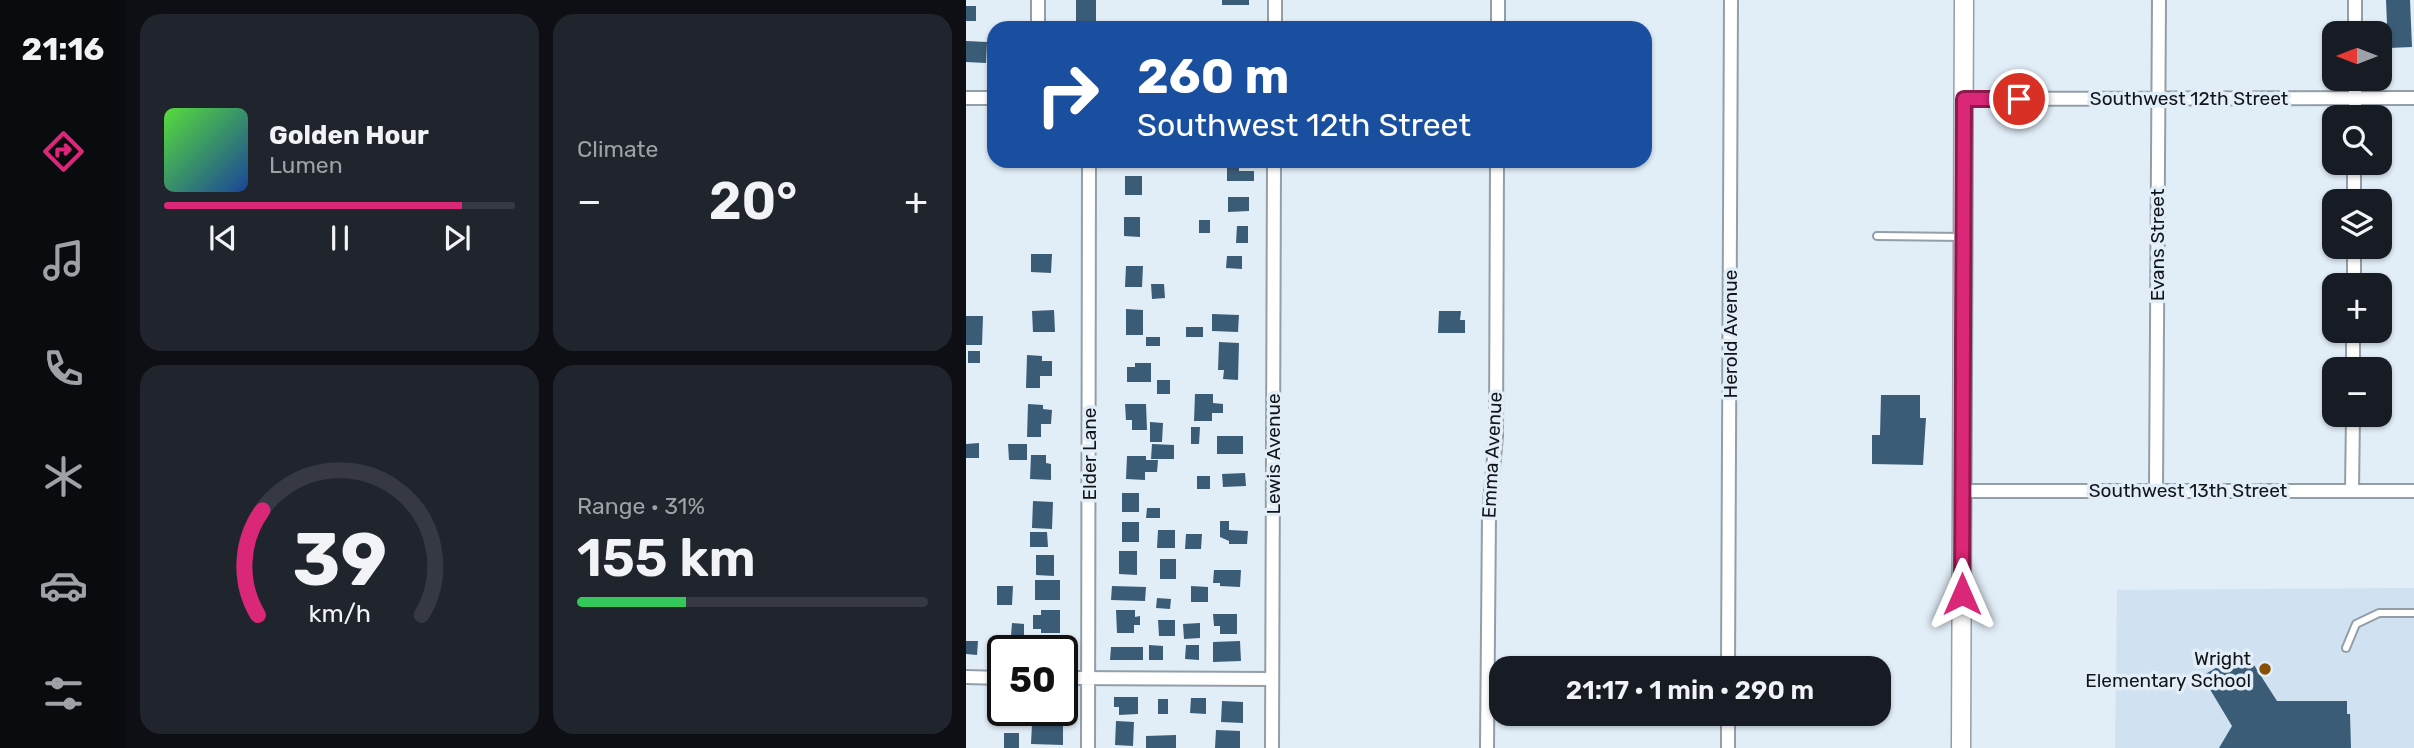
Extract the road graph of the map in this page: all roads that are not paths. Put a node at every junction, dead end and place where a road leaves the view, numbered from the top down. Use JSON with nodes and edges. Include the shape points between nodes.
{"nodes":[{"id":1,"x":1038,"y":0,"type":"edge"},
{"id":2,"x":1275,"y":0,"type":"edge"},
{"id":3,"x":1498,"y":0,"type":"edge"},
{"id":4,"x":1731,"y":0,"type":"edge"},
{"id":5,"x":1964,"y":0,"type":"edge"},
{"id":6,"x":2159,"y":0,"type":"edge"},
{"id":7,"x":2355,"y":0,"type":"edge"},
{"id":8,"x":1038,"y":21,"type":"edge"},
{"id":9,"x":1275,"y":21,"type":"edge"},
{"id":10,"x":1498,"y":21,"type":"edge"},
{"id":11,"x":2355,"y":21,"type":"edge"},
{"id":12,"x":2355,"y":91,"type":"edge"},
{"id":13,"x":966,"y":98,"type":"edge"},
{"id":14,"x":987,"y":98,"type":"edge"},
{"id":15,"x":2355,"y":98,"type":"junction"},
{"id":16,"x":2414,"y":98,"type":"edge"},
{"id":17,"x":1964,"y":99,"type":"junction"},
{"id":18,"x":2158,"y":99,"type":"junction"},
{"id":19,"x":2355,"y":105,"type":"edge"},
{"id":20,"x":1089,"y":168,"type":"edge"},
{"id":21,"x":1274,"y":168,"type":"edge"},
{"id":22,"x":1497,"y":168,"type":"edge"},
{"id":23,"x":1877,"y":236,"type":"dead end"},
{"id":24,"x":1963,"y":237,"type":"junction"},
{"id":25,"x":2353,"y":427,"type":"edge"},
{"id":26,"x":2352,"y":490,"type":"junction"},
{"id":27,"x":1962,"y":491,"type":"junction"},
{"id":28,"x":2156,"y":491,"type":"junction"},
{"id":29,"x":2414,"y":491,"type":"edge"},
{"id":30,"x":2414,"y":613,"type":"edge"},
{"id":31,"x":2346,"y":648,"type":"dead end"},
{"id":32,"x":1728,"y":656,"type":"edge"},
{"id":33,"x":966,"y":677,"type":"edge"},
{"id":34,"x":987,"y":678,"type":"edge"},
{"id":35,"x":1078,"y":678,"type":"edge"},
{"id":36,"x":1088,"y":678,"type":"junction"},
{"id":37,"x":1272,"y":679,"type":"junction"},
{"id":38,"x":1728,"y":726,"type":"edge"},
{"id":39,"x":1088,"y":748,"type":"edge"},
{"id":40,"x":1272,"y":748,"type":"edge"},
{"id":41,"x":1487,"y":748,"type":"edge"},
{"id":42,"x":1728,"y":748,"type":"edge"},
{"id":43,"x":1961,"y":748,"type":"edge"}],
"edges":[{"from":1,"to":8,"type":"street"},
{"from":2,"to":9,"type":"street"},
{"from":3,"to":10,"type":"street"},
{"from":4,"to":32,"type":"street","name":"Herold Avenue"},
{"from":5,"to":17,"type":"main road"},
{"from":6,"to":18,"type":"street","name":"Evans Street"},
{"from":7,"to":11,"type":"street"},
{"from":12,"to":15,"type":"street"},
{"from":13,"to":14,"type":"street"},
{"from":15,"to":16,"type":"street","name":"Southwest 12th Street"},
{"from":15,"to":18,"type":"street","name":"Southwest 12th Street"},
{"from":15,"to":19,"type":"street"},
{"from":17,"to":18,"type":"street","name":"Southwest 12th Street"},
{"from":17,"to":24,"type":"main road"},
{"from":18,"to":28,"type":"street","name":"Evans Street"},
{"from":20,"to":36,"type":"street","name":"Elder Lane"},
{"from":21,"to":37,"type":"street","name":"Lewis Avenue"},
{"from":22,"to":41,"type":"street","name":"Emma Avenue","via":[[1496,436],[1489,514]]},
{"from":23,"to":24,"type":"lane"},
{"from":24,"to":27,"type":"main road"},
{"from":25,"to":26,"type":"street"},
{"from":26,"to":28,"type":"street","name":"Southwest 13th Street"},
{"from":26,"to":29,"type":"street","name":"Southwest 13th Street"},
{"from":27,"to":28,"type":"street","name":"Southwest 13th Street"},
{"from":27,"to":43,"type":"main road"},
{"from":30,"to":31,"type":"lane","via":[[2379,613],[2356,624]]},
{"from":33,"to":34,"type":"street"},
{"from":35,"to":36,"type":"street"},
{"from":36,"to":37,"type":"street"},
{"from":36,"to":39,"type":"street","name":"Elder Lane"},
{"from":37,"to":40,"type":"street","name":"Lewis Avenue"},
{"from":38,"to":42,"type":"street"}]}
